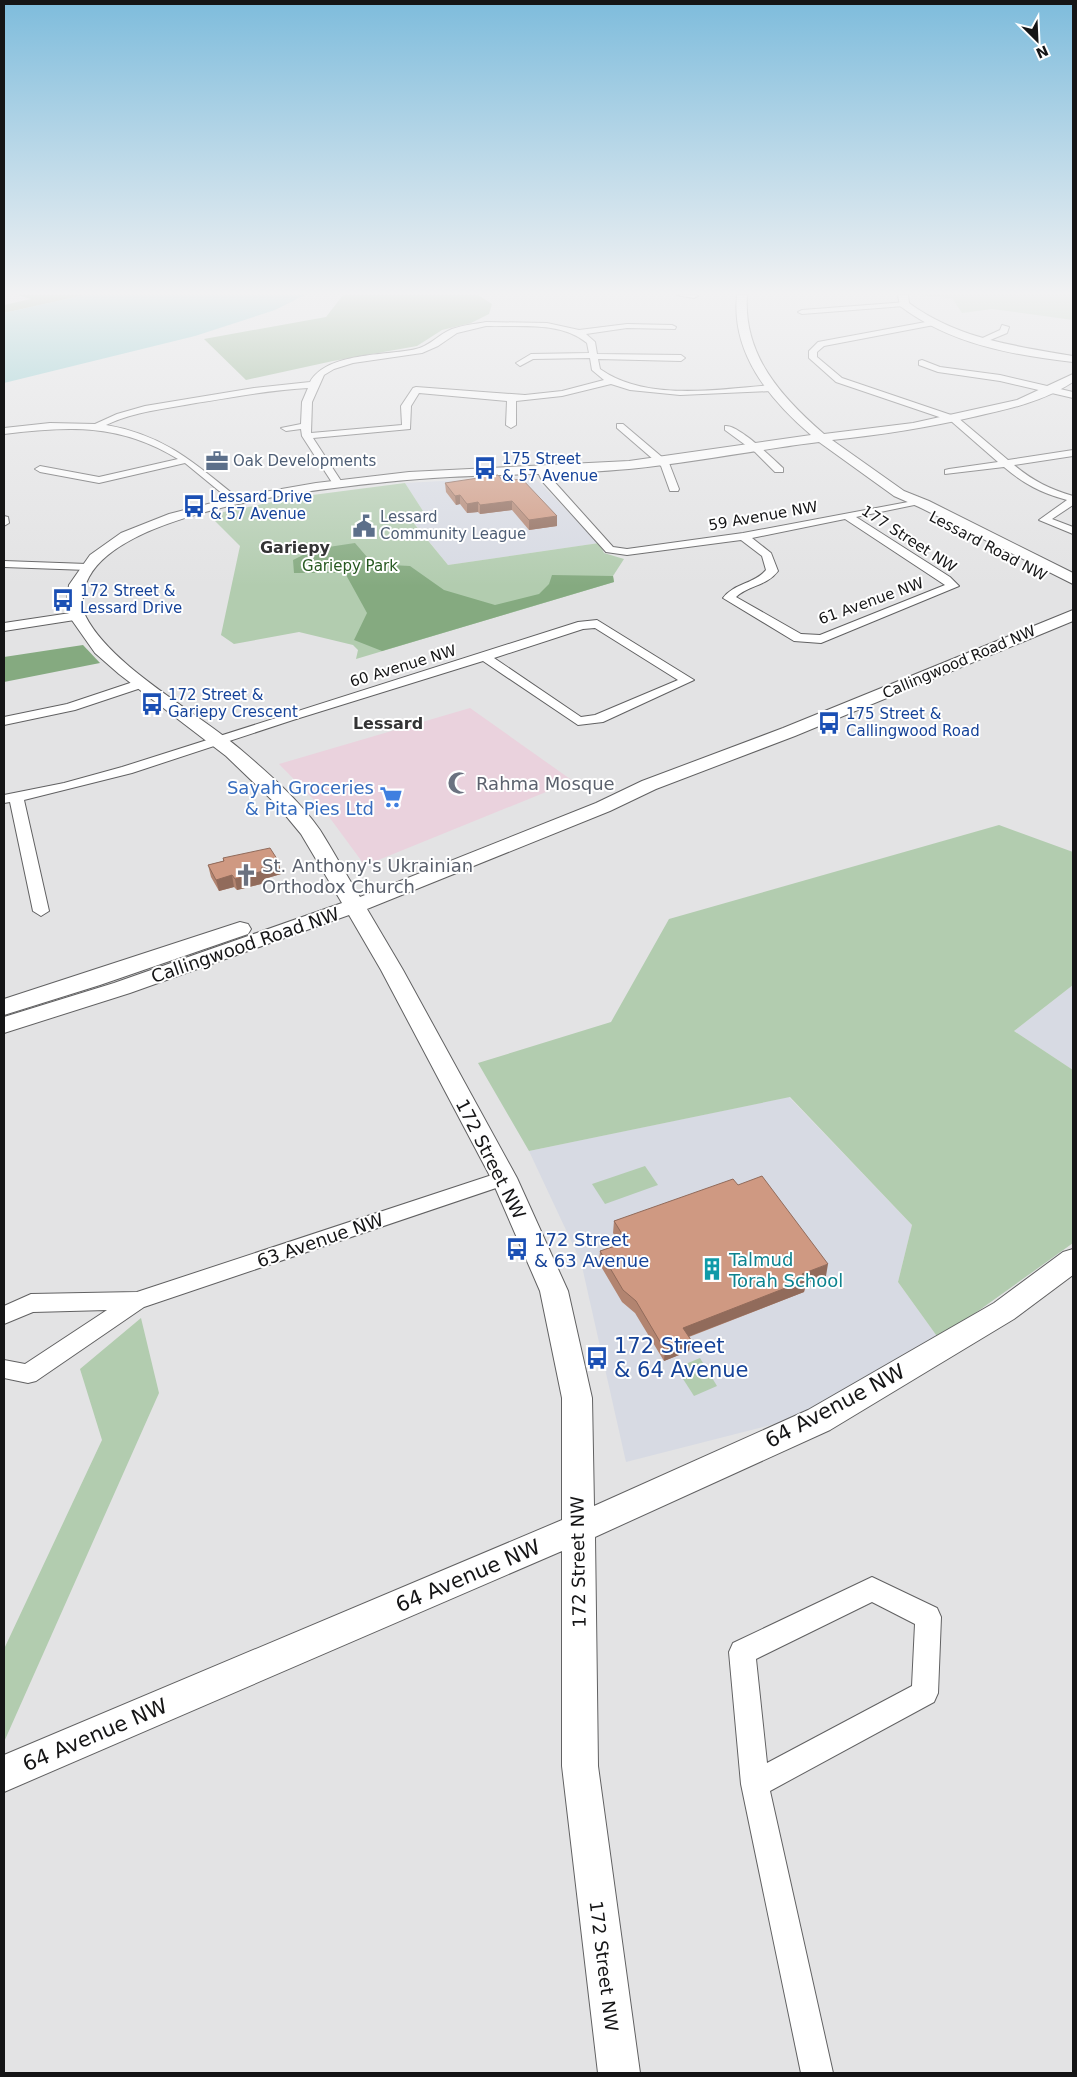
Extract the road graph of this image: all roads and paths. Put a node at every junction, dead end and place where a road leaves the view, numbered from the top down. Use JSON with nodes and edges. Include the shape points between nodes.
{"nodes":[{"id":1,"x":246,"y":392,"type":"edge"},
{"id":2,"x":311,"y":392,"type":"edge"},
{"id":3,"x":415,"y":392,"type":"edge"},
{"id":4,"x":454,"y":392,"type":"edge"},
{"id":5,"x":568,"y":392,"type":"edge"},
{"id":6,"x":776,"y":392,"type":"edge"},
{"id":7,"x":871,"y":392,"type":"edge"},
{"id":8,"x":1047,"y":392,"type":"edge"},
{"id":9,"x":512,"y":398,"type":"junction"},
{"id":10,"x":954,"y":420,"type":"junction"},
{"id":11,"x":511,"y":425,"type":"dead end"},
{"id":12,"x":98,"y":426,"type":"junction"},
{"id":13,"x":620,"y":426,"type":"dead end"},
{"id":14,"x":286,"y":428,"type":"dead end"},
{"id":15,"x":728,"y":428,"type":"dead end"},
{"id":16,"x":4,"y":431,"type":"edge"},
{"id":17,"x":306,"y":431,"type":"junction"},
{"id":18,"x":822,"y":438,"type":"junction"},
{"id":19,"x":753,"y":446,"type":"junction"},
{"id":20,"x":1073,"y":453,"type":"edge"},
{"id":21,"x":186,"y":460,"type":"junction"},
{"id":22,"x":661,"y":461,"type":"junction"},
{"id":23,"x":1008,"y":464,"type":"junction"},
{"id":24,"x":40,"y":469,"type":"dead end"},
{"id":25,"x":542,"y":470,"type":"junction"},
{"id":26,"x":778,"y":470,"type":"dead end"},
{"id":27,"x":949,"y":472,"type":"dead end"},
{"id":28,"x":338,"y":484,"type":"junction"},
{"id":29,"x":674,"y":489,"type":"dead end"},
{"id":30,"x":1073,"y":500,"type":"edge"},
{"id":31,"x":234,"y":501,"type":"junction"},
{"id":32,"x":912,"y":501,"type":"junction"},
{"id":33,"x":848,"y":516,"type":"junction"},
{"id":34,"x":1073,"y":532,"type":"edge"},
{"id":35,"x":743,"y":536,"type":"junction"},
{"id":36,"x":4,"y":564,"type":"edge"},
{"id":37,"x":87,"y":567,"type":"junction"},
{"id":38,"x":1073,"y":579,"type":"edge"},
{"id":39,"x":953,"y":586,"type":"joint"},
{"id":40,"x":1073,"y":589,"type":"edge"},
{"id":41,"x":1073,"y":615,"type":"edge"},
{"id":42,"x":77,"y":616,"type":"junction"},
{"id":43,"x":1073,"y":622,"type":"edge"},
{"id":44,"x":1047,"y":625,"type":"junction"},
{"id":45,"x":4,"y":627,"type":"edge"},
{"id":46,"x":486,"y":658,"type":"junction"},
{"id":47,"x":142,"y":683,"type":"junction"},
{"id":48,"x":4,"y":721,"type":"edge"},
{"id":49,"x":219,"y":740,"type":"junction"},
{"id":50,"x":10,"y":798,"type":"edge"},
{"id":51,"x":351,"y":900,"type":"junction"},
{"id":52,"x":41,"y":911,"type":"dead end"},
{"id":53,"x":4,"y":1007,"type":"edge"},
{"id":54,"x":4,"y":1025,"type":"edge"},
{"id":55,"x":504,"y":1178,"type":"junction"},
{"id":56,"x":1073,"y":1260,"type":"edge"},
{"id":57,"x":137,"y":1301,"type":"junction"},
{"id":58,"x":4,"y":1315,"type":"edge"},
{"id":59,"x":4,"y":1369,"type":"edge"},
{"id":60,"x":577,"y":1529,"type":"junction"},
{"id":61,"x":4,"y":1774,"type":"edge"},
{"id":62,"x":755,"y":1784,"type":"junction"},
{"id":63,"x":619,"y":2073,"type":"edge"},
{"id":64,"x":817,"y":2073,"type":"edge"}],
"edges":[{"from":1,"to":12,"type":"street","via":[[146,409],[115,417]]},
{"from":2,"to":17,"type":"street"},
{"from":3,"to":17,"type":"street","via":[[406,406],[407,427]]},
{"from":4,"to":9,"type":"street"},
{"from":5,"to":9,"type":"street"},
{"from":6,"to":18,"type":"street","name":"Lessard Road NW"},
{"from":7,"to":10,"type":"street"},
{"from":8,"to":10,"type":"street"},
{"from":9,"to":11,"type":"street"},
{"from":10,"to":18,"type":"street"},
{"from":10,"to":23,"type":"street"},
{"from":12,"to":16,"type":"street","via":[[53,424]]},
{"from":12,"to":21,"type":"street","via":[[158,444]]},
{"from":13,"to":22,"type":"street"},
{"from":14,"to":17,"type":"street"},
{"from":15,"to":19,"type":"street"},
{"from":17,"to":28,"type":"street"},
{"from":18,"to":19,"type":"street"},
{"from":18,"to":32,"type":"street","name":"Lessard Road NW"},
{"from":19,"to":22,"type":"street"},
{"from":19,"to":26,"type":"street"},
{"from":20,"to":23,"type":"street"},
{"from":21,"to":24,"type":"street","via":[[99,480]]},
{"from":21,"to":31,"type":"street"},
{"from":22,"to":25,"type":"street"},
{"from":22,"to":29,"type":"street","via":[[668,468]]},
{"from":23,"to":27,"type":"street"},
{"from":23,"to":30,"type":"street","via":[[1027,481]]},
{"from":25,"to":28,"type":"street","via":[[436,474]]},
{"from":25,"to":35,"type":"street","name":"59 Avenue NW","via":[[610,550],[627,552]]},
{"from":28,"to":31,"type":"street"},
{"from":30,"to":34,"type":"street","via":[[1044,520]]},
{"from":31,"to":37,"type":"street","via":[[162,521],[118,541]]},
{"from":32,"to":33,"type":"street","name":"59 Avenue NW"},
{"from":32,"to":38,"type":"street","name":"Lessard Road NW"},
{"from":32,"to":40,"type":"street","name":"Lessard Road NW","via":[[973,540]]},
{"from":33,"to":35,"type":"street","name":"59 Avenue NW"},
{"from":33,"to":39,"type":"street","name":"177 Street NW"},
{"from":35,"to":39,"type":"street","name":"61 Avenue NW","via":[[767,555],[772,571],[765,580],[734,591],[729,598],[798,638],[821,639]]},
{"from":36,"to":37,"type":"street"},
{"from":37,"to":42,"type":"street","via":[[77,585]]},
{"from":41,"to":44,"type":"street","name":"Callingwood Road NW"},
{"from":42,"to":45,"type":"street"},
{"from":42,"to":47,"type":"street","name":"172 Street NW","via":[[101,649]]},
{"from":43,"to":44,"type":"street"},
{"from":44,"to":51,"type":"street","name":"Callingwood Road NW","via":[[603,807]]},
{"from":46,"to":46,"type":"street","name":"60 Avenue NW","via":[[578,721],[598,719],[688,680],[597,624],[582,625]]},
{"from":46,"to":49,"type":"street","name":"60 Avenue NW"},
{"from":47,"to":48,"type":"street","via":[[70,707]]},
{"from":47,"to":49,"type":"street","name":"172 Street NW"},
{"from":49,"to":50,"type":"street","name":"60 Avenue NW","via":[[112,776]]},
{"from":49,"to":51,"type":"street","name":"172 Street NW","via":[[301,820]]},
{"from":50,"to":52,"type":"street"},
{"from":51,"to":53,"type":"street","name":"Callingwood Road NW"},
{"from":51,"to":54,"type":"street","name":"Callingwood Road NW","via":[[122,988]]},
{"from":51,"to":55,"type":"street","name":"172 Street NW"},
{"from":55,"to":57,"type":"street","name":"63 Avenue NW"},
{"from":55,"to":60,"type":"street","name":"172 Street NW","via":[[554,1291],[577,1398]]},
{"from":56,"to":60,"type":"street","name":"64 Avenue NW","via":[[1004,1311],[819,1420]]},
{"from":57,"to":58,"type":"street","name":"63 Avenue NW","via":[[31,1304]]},
{"from":57,"to":59,"type":"street","name":"63 Avenue NW","via":[[28,1374]]},
{"from":60,"to":61,"type":"street","name":"64 Avenue NW"},
{"from":60,"to":63,"type":"street","name":"172 Street NW","via":[[580,1766]]},
{"from":62,"to":62,"type":"street","via":[[742,1652],[872,1589],[928,1617],[925,1693]]},
{"from":62,"to":64,"type":"street"}]}
